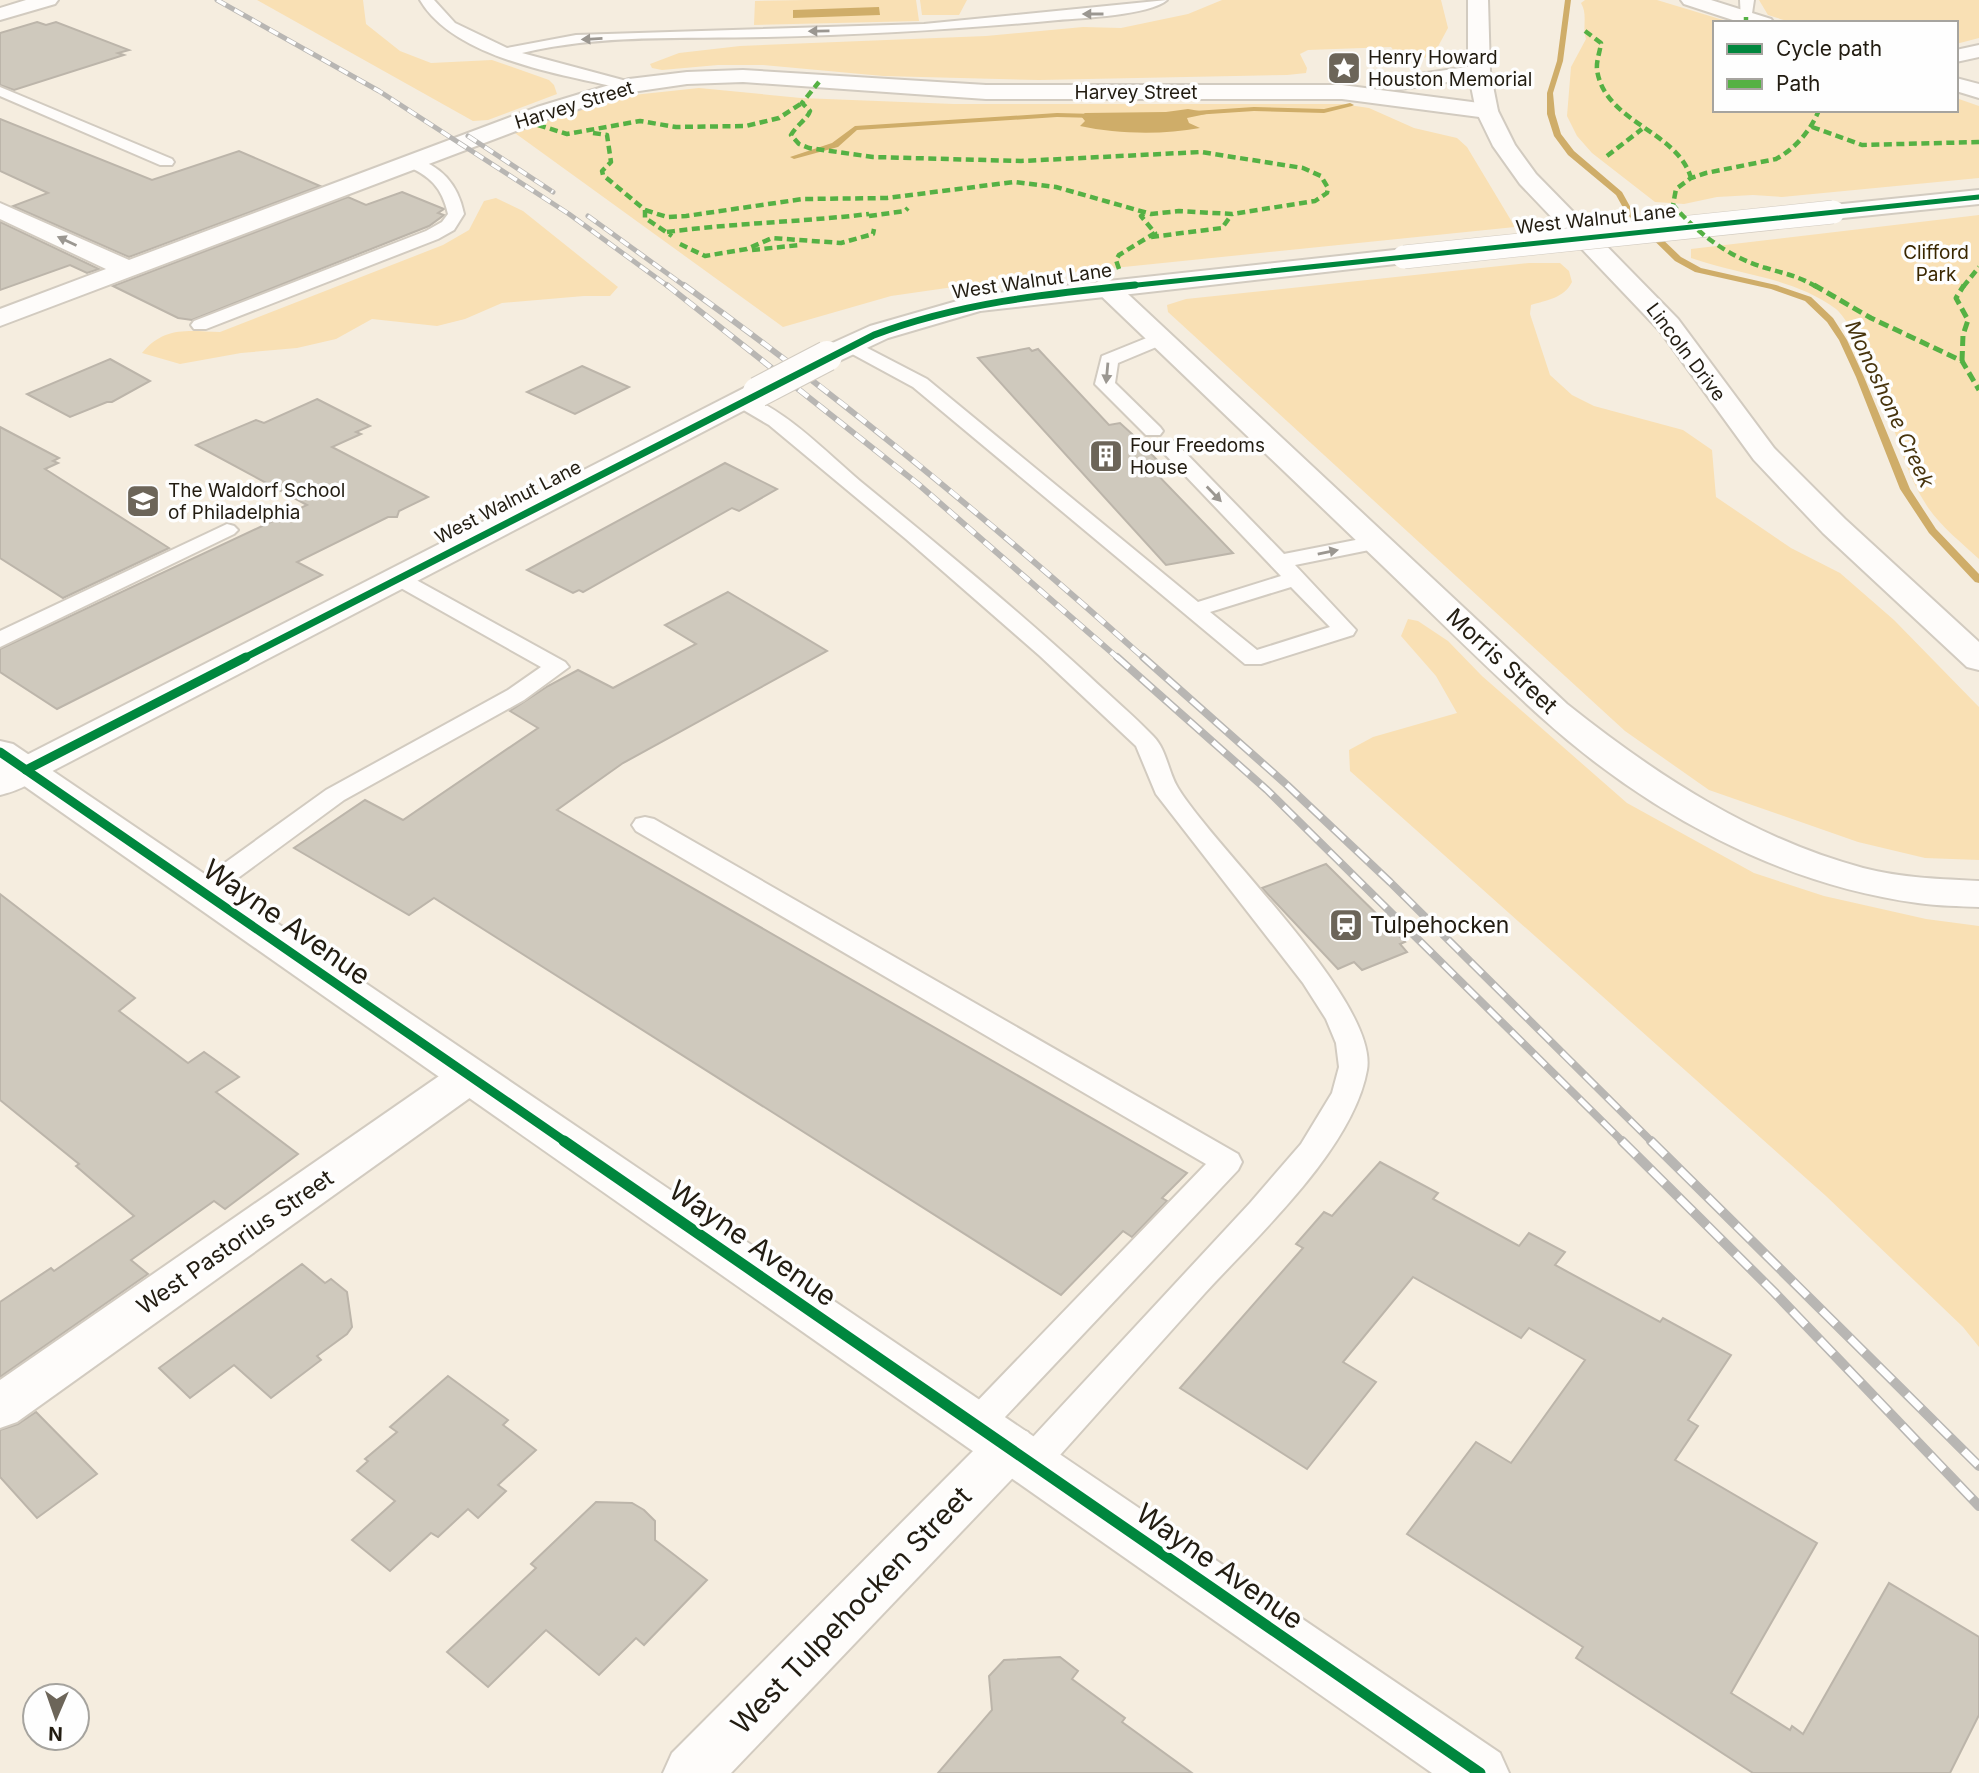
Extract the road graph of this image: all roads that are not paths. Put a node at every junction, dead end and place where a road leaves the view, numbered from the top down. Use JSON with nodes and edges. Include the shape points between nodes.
{"nodes":[{"id":1,"x":48,"y":0,"type":"edge"},
{"id":2,"x":427,"y":0,"type":"edge"},
{"id":3,"x":1160,"y":0,"type":"edge"},
{"id":4,"x":1478,"y":0,"type":"edge"},
{"id":5,"x":1691,"y":0,"type":"edge"},
{"id":6,"x":1004,"y":3,"type":"dead end"},
{"id":7,"x":1753,"y":13,"type":"edge"},
{"id":8,"x":0,"y":14,"type":"edge"},
{"id":9,"x":1005,"y":22,"type":"junction"},
{"id":10,"x":1979,"y":51,"type":"edge"},
{"id":11,"x":506,"y":53,"type":"junction"},
{"id":12,"x":1958,"y":56,"type":"edge"},
{"id":13,"x":1479,"y":71,"type":"junction"},
{"id":14,"x":1958,"y":85,"type":"edge"},
{"id":15,"x":629,"y":86,"type":"junction"},
{"id":16,"x":0,"y":91,"type":"edge"},
{"id":17,"x":1308,"y":91,"type":"junction"},
{"id":18,"x":1979,"y":91,"type":"edge"},
{"id":19,"x":1487,"y":111,"type":"junction"},
{"id":20,"x":166,"y":162,"type":"dead end"},
{"id":21,"x":411,"y":162,"type":"junction"},
{"id":22,"x":1979,"y":197,"type":"edge"},
{"id":23,"x":0,"y":210,"type":"edge"},
{"id":24,"x":129,"y":270,"type":"junction"},
{"id":25,"x":1106,"y":287,"type":"junction"},
{"id":26,"x":0,"y":318,"type":"edge"},
{"id":27,"x":200,"y":325,"type":"dead end"},
{"id":28,"x":1159,"y":339,"type":"junction"},
{"id":29,"x":839,"y":351,"type":"junction"},
{"id":30,"x":750,"y":397,"type":"junction"},
{"id":31,"x":227,"y":530,"type":"dead end"},
{"id":32,"x":1376,"y":542,"type":"junction"},
{"id":33,"x":1287,"y":571,"type":"junction"},
{"id":34,"x":400,"y":578,"type":"junction"},
{"id":35,"x":1195,"y":610,"type":"junction"},
{"id":36,"x":0,"y":640,"type":"edge"},
{"id":37,"x":1979,"y":660,"type":"edge"},
{"id":38,"x":9,"y":769,"type":"edge"},
{"id":39,"x":645,"y":825,"type":"dead end"},
{"id":40,"x":203,"y":891,"type":"junction"},
{"id":41,"x":1979,"y":894,"type":"edge"},
{"id":42,"x":470,"y":1076,"type":"junction"},
{"id":43,"x":0,"y":1407,"type":"edge"},
{"id":44,"x":1006,"y":1445,"type":"junction"},
{"id":45,"x":692,"y":1773,"type":"edge"},
{"id":46,"x":1480,"y":1773,"type":"edge"}],
"edges":[{"from":1,"to":8,"type":"street"},
{"from":2,"to":11,"type":"lane","via":[[449,24]]},
{"from":3,"to":9,"type":"lane","one_way":true,"via":[[1111,13]]},
{"from":4,"to":13,"type":"street","name":"Lincoln Drive"},
{"from":5,"to":7,"type":"street"},
{"from":6,"to":9,"type":"lane"},
{"from":9,"to":11,"type":"lane","one_way":true,"via":[[887,30],[662,29],[551,42]]},
{"from":10,"to":12,"type":"street"},
{"from":11,"to":15,"type":"lane"},
{"from":13,"to":17,"type":"street","name":"Harvey Street"},
{"from":13,"to":19,"type":"street","name":"Lincoln Drive"},
{"from":14,"to":18,"type":"street"},
{"from":15,"to":17,"type":"street","name":"Harvey Street","via":[[743,76],[986,92]]},
{"from":15,"to":21,"type":"street","name":"Harvey Street","via":[[575,101]]},
{"from":16,"to":20,"type":"lane"},
{"from":17,"to":19,"type":"street","name":"Harvey Street","via":[[1359,93]]},
{"from":19,"to":37,"type":"street","name":"Lincoln Drive","via":[[1504,146],[1528,179],[1669,325],[1764,454],[1834,526]]},
{"from":21,"to":24,"type":"street","name":"Harvey Street"},
{"from":21,"to":27,"type":"lane","via":[[437,174],[453,197],[456,214],[448,226],[403,248]]},
{"from":22,"to":25,"type":"street","name":"West Walnut Lane","bridge":true},
{"from":24,"to":23,"type":"street","one_way":true},
{"from":24,"to":26,"type":"street","name":"Harvey Street"},
{"from":25,"to":28,"type":"street","name":"Morris Street"},
{"from":25,"to":29,"type":"street","name":"West Walnut Lane","via":[[978,303],[914,320]]},
{"from":28,"to":32,"type":"street","name":"Morris Street"},
{"from":28,"to":33,"type":"lane","one_way":true,"via":[[1109,360],[1105,384]]},
{"from":29,"to":30,"type":"street","name":"West Walnut Lane","bridge":true},
{"from":29,"to":35,"type":"lane","via":[[920,383]]},
{"from":30,"to":34,"type":"street","name":"West Walnut Lane"},
{"from":30,"to":44,"type":"lane","via":[[1048,651],[1147,743],[1165,789],[1313,976],[1350,1042],[1349,1092],[1310,1156]]},
{"from":31,"to":36,"type":"lane"},
{"from":33,"to":32,"type":"lane","one_way":true},
{"from":32,"to":41,"type":"street","name":"Morris Street","via":[[1593,744],[1696,813],[1767,847],[1846,876],[1927,891]]},
{"from":33,"to":35,"type":"lane"},
{"from":33,"to":35,"type":"lane","via":[[1345,630],[1254,659]]},
{"from":34,"to":38,"type":"street","name":"West Walnut Lane"},
{"from":34,"to":40,"type":"lane","via":[[556,667],[516,695],[335,795]]},
{"from":38,"to":40,"type":"street","name":"Wayne Avenue"},
{"from":39,"to":44,"type":"lane","via":[[1227,1162]]},
{"from":40,"to":42,"type":"street","name":"Wayne Avenue"},
{"from":42,"to":43,"type":"street","name":"West Pastorius Street"},
{"from":42,"to":44,"type":"street","name":"Wayne Avenue"},
{"from":44,"to":45,"type":"street","name":"West Tulpehocken Street"},
{"from":44,"to":46,"type":"street","name":"Wayne Avenue"}]}
